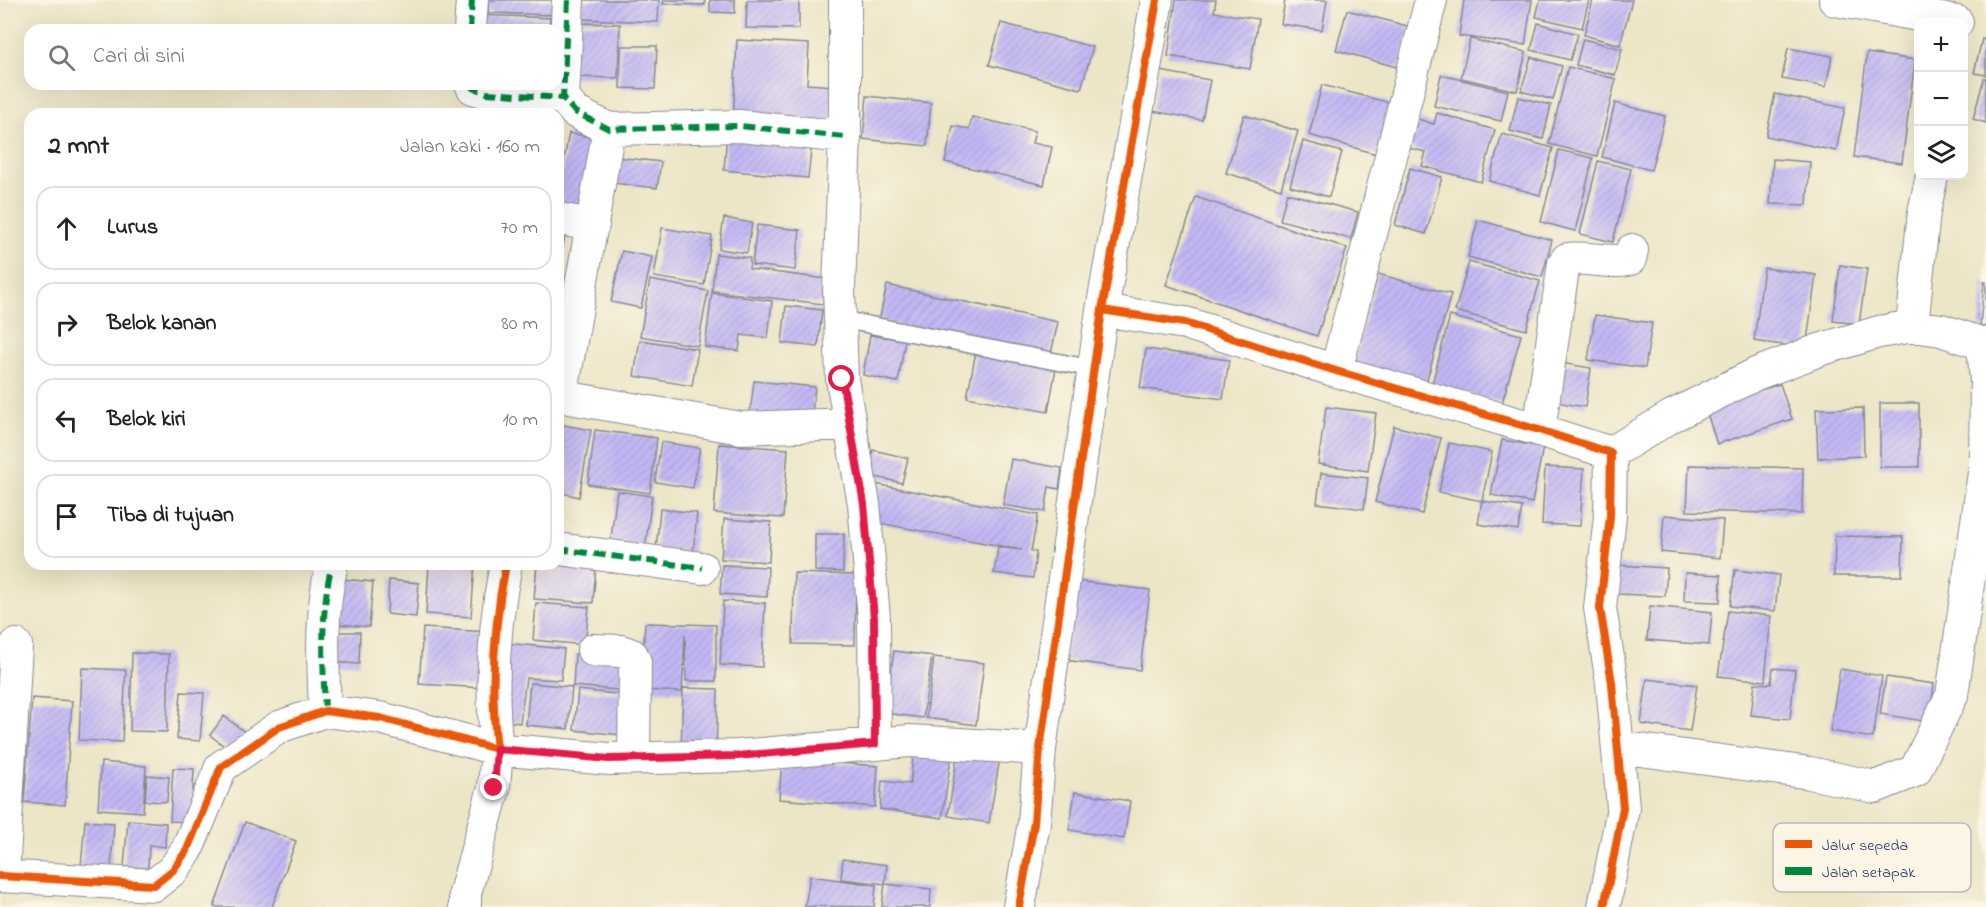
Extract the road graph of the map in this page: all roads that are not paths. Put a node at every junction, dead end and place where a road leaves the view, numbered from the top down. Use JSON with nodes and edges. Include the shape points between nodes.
{"nodes":[{"id":1,"x":472,"y":0,"type":"edge"},
{"id":2,"x":568,"y":0,"type":"edge"},
{"id":3,"x":845,"y":0,"type":"edge"},
{"id":4,"x":1157,"y":0,"type":"edge"},
{"id":5,"x":1431,"y":0,"type":"edge"},
{"id":6,"x":1835,"y":0,"type":"edge"},
{"id":7,"x":1973,"y":0,"type":"edge"},
{"id":8,"x":1936,"y":18,"type":"edge"},
{"id":9,"x":1962,"y":18,"type":"edge"},
{"id":10,"x":470,"y":24,"type":"edge"},
{"id":11,"x":564,"y":78,"type":"edge"},
{"id":12,"x":479,"y":90,"type":"edge"},
{"id":13,"x":563,"y":90,"type":"edge"},
{"id":14,"x":563,"y":98,"type":"junction"},
{"id":15,"x":609,"y":129,"type":"junction"},
{"id":16,"x":845,"y":137,"type":"junction"},
{"id":17,"x":1931,"y":180,"type":"edge"},
{"id":18,"x":564,"y":220,"type":"edge"},
{"id":19,"x":593,"y":225,"type":"junction"},
{"id":20,"x":1632,"y":250,"type":"dead end"},
{"id":21,"x":1102,"y":310,"type":"junction"},
{"id":22,"x":840,"y":319,"type":"junction"},
{"id":23,"x":1912,"y":326,"type":"junction"},
{"id":24,"x":1985,"y":345,"type":"edge"},
{"id":25,"x":1094,"y":369,"type":"junction"},
{"id":26,"x":1336,"y":371,"type":"junction"},
{"id":27,"x":564,"y":376,"type":"edge"},
{"id":28,"x":564,"y":398,"type":"edge"},
{"id":29,"x":850,"y":424,"type":"junction"},
{"id":30,"x":1539,"y":430,"type":"junction"},
{"id":31,"x":1611,"y":453,"type":"junction"},
{"id":32,"x":564,"y":550,"type":"edge"},
{"id":33,"x":702,"y":568,"type":"dead end"},
{"id":34,"x":330,"y":570,"type":"edge"},
{"id":35,"x":505,"y":570,"type":"edge"},
{"id":36,"x":16,"y":645,"type":"dead end"},
{"id":37,"x":593,"y":650,"type":"dead end"},
{"id":38,"x":325,"y":711,"type":"junction"},
{"id":39,"x":875,"y":744,"type":"junction"},
{"id":40,"x":1618,"y":747,"type":"junction"},
{"id":41,"x":497,"y":749,"type":"junction"},
{"id":42,"x":1040,"y":749,"type":"junction"},
{"id":43,"x":634,"y":758,"type":"junction"},
{"id":44,"x":2,"y":876,"type":"edge"},
{"id":45,"x":465,"y":907,"type":"edge"},
{"id":46,"x":1019,"y":907,"type":"edge"},
{"id":47,"x":1604,"y":907,"type":"edge"}],
"edges":[{"from":1,"to":10,"type":"street"},
{"from":2,"to":11,"type":"street"},
{"from":3,"to":16,"type":"street"},
{"from":4,"to":21,"type":"street"},
{"from":5,"to":26,"type":"street"},
{"from":6,"to":8,"type":"street"},
{"from":7,"to":9,"type":"street"},
{"from":12,"to":14,"type":"street"},
{"from":13,"to":14,"type":"street"},
{"from":14,"to":15,"type":"street","via":[[575,112]]},
{"from":15,"to":16,"type":"street","via":[[740,126]]},
{"from":15,"to":19,"type":"street"},
{"from":16,"to":22,"type":"street"},
{"from":17,"to":23,"type":"street"},
{"from":18,"to":19,"type":"street"},
{"from":19,"to":27,"type":"street"},
{"from":20,"to":30,"type":"street","via":[[1630,259],[1622,261],[1576,258],[1564,263]]},
{"from":21,"to":25,"type":"street"},
{"from":21,"to":26,"type":"street","via":[[1185,323]]},
{"from":22,"to":25,"type":"lane"},
{"from":22,"to":29,"type":"street","via":[[842,379]]},
{"from":23,"to":24,"type":"street","via":[[1941,330]]},
{"from":23,"to":31,"type":"street","via":[[1819,350],[1756,374],[1672,416]]},
{"from":24,"to":40,"type":"street","via":[[1984,466],[1952,695],[1915,771],[1875,787],[1810,773]]},
{"from":25,"to":42,"type":"street"},
{"from":26,"to":30,"type":"street"},
{"from":28,"to":29,"type":"street","via":[[741,428]]},
{"from":29,"to":39,"type":"street","via":[[864,504],[873,607]]},
{"from":30,"to":31,"type":"street"},
{"from":31,"to":40,"type":"street","via":[[1610,516],[1599,608]]},
{"from":32,"to":33,"type":"street"},
{"from":34,"to":38,"type":"street","via":[[326,588]]},
{"from":35,"to":41,"type":"street","via":[[499,600],[492,711]]},
{"from":36,"to":44,"type":"street"},
{"from":37,"to":43,"type":"street","via":[[621,651],[635,662]]},
{"from":38,"to":41,"type":"street","via":[[380,718]]},
{"from":38,"to":44,"type":"street","via":[[279,727],[221,767],[187,850],[173,870],[154,885]]},
{"from":39,"to":42,"type":"street","via":[[910,741]]},
{"from":39,"to":43,"type":"street","via":[[737,756]]},
{"from":40,"to":47,"type":"street","via":[[1623,808]]},
{"from":41,"to":43,"type":"street"},
{"from":41,"to":45,"type":"street","via":[[494,788],[465,893]]},
{"from":42,"to":46,"type":"street","via":[[1035,823]]}]}
